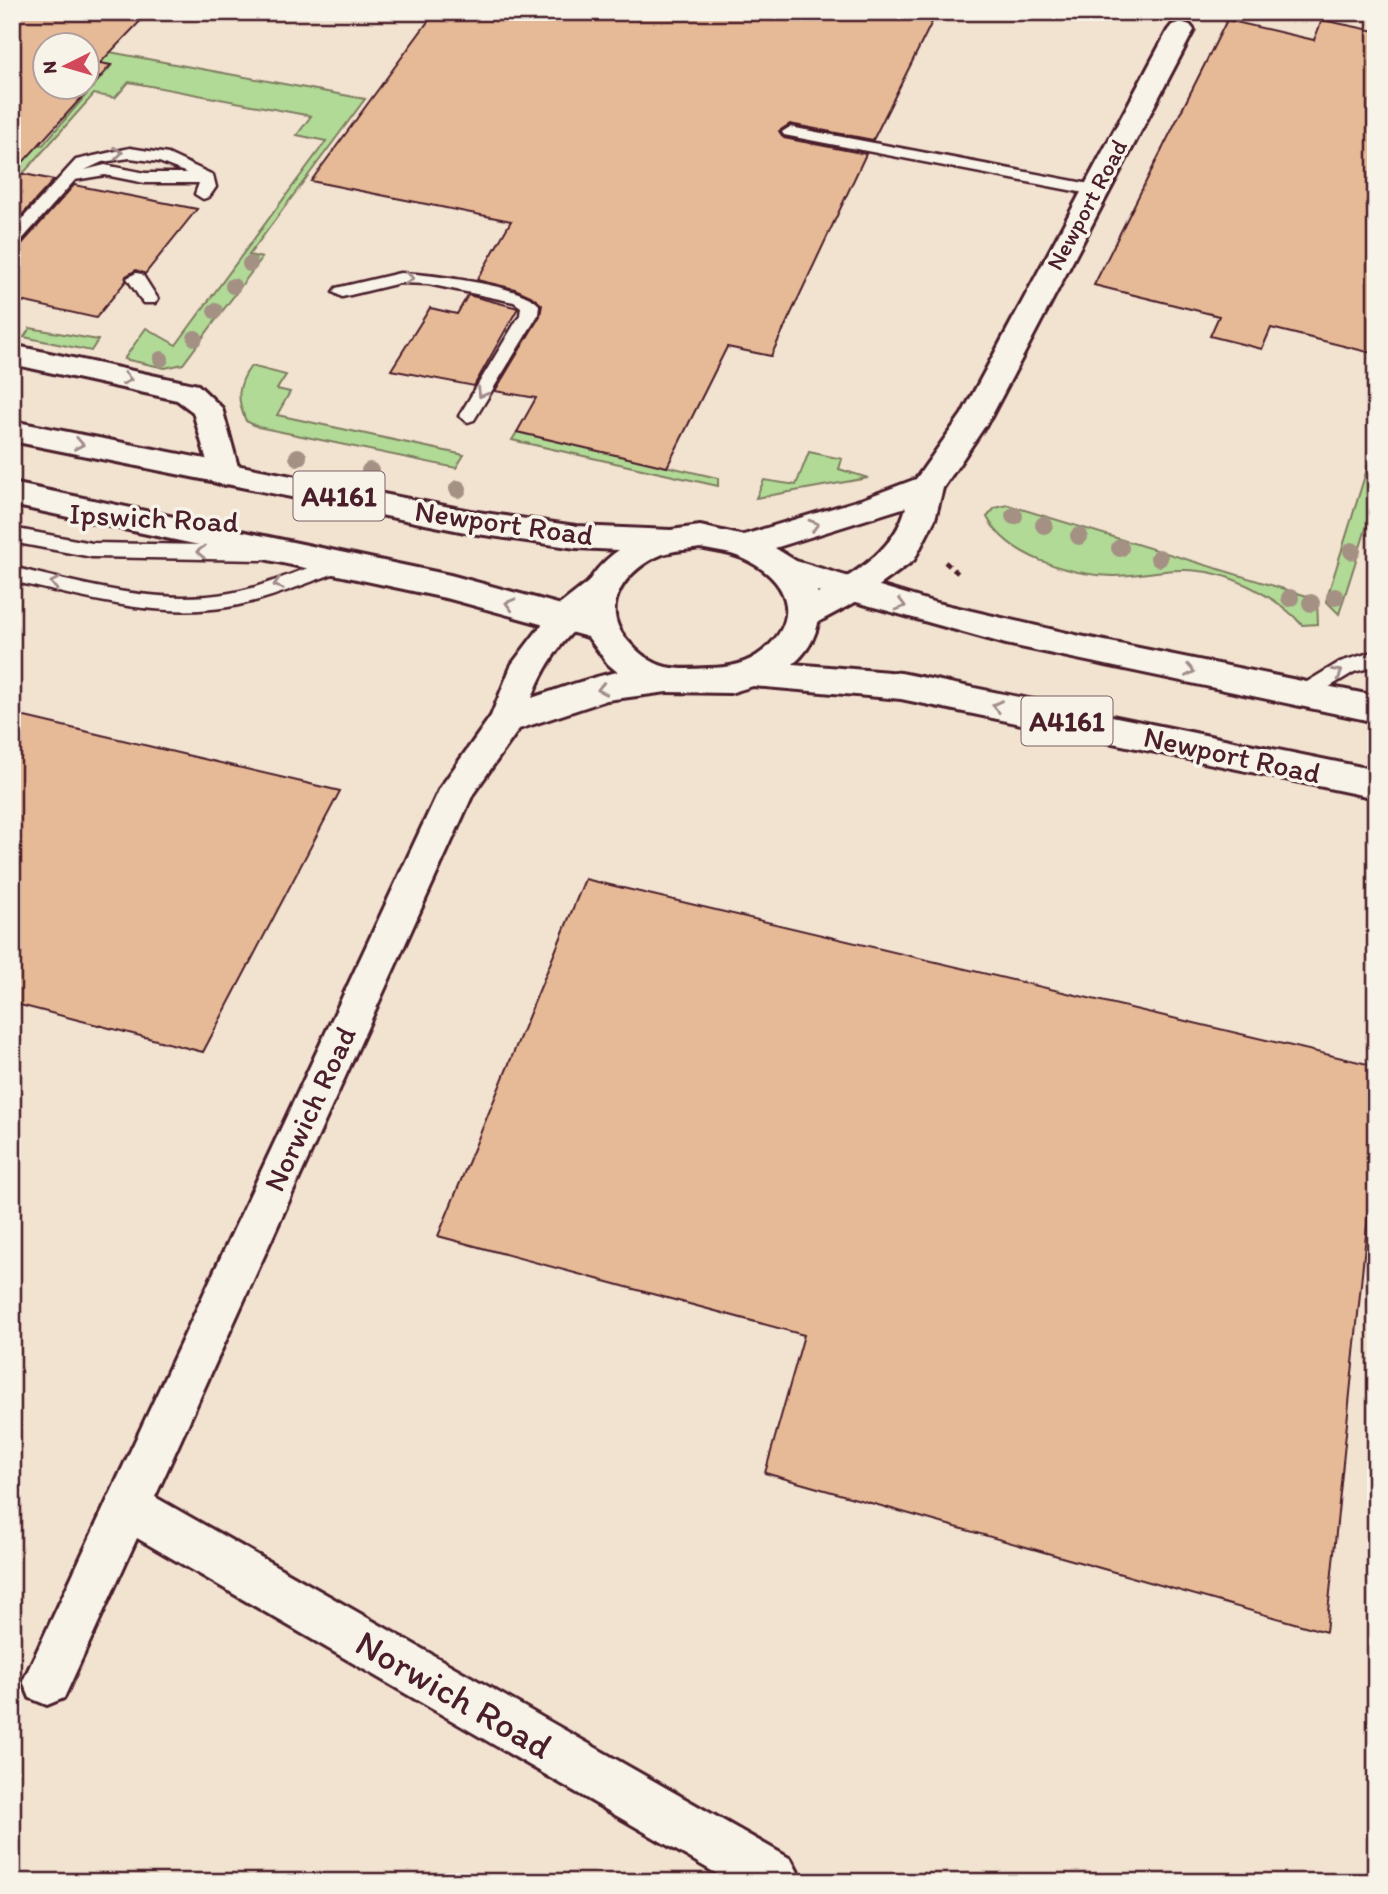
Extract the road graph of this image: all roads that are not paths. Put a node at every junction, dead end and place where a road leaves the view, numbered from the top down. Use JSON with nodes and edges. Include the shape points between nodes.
{"nodes":[{"id":1,"x":1181,"y":30,"type":"dead end"},
{"id":2,"x":790,"y":132,"type":"dead end"},
{"id":3,"x":205,"y":186,"type":"dead end"},
{"id":4,"x":1095,"y":190,"type":"junction"},
{"id":5,"x":12,"y":240,"type":"edge"},
{"id":6,"x":136,"y":278,"type":"dead end"},
{"id":7,"x":342,"y":292,"type":"dead end"},
{"id":8,"x":149,"y":299,"type":"dead end"},
{"id":9,"x":12,"y":354,"type":"edge"},
{"id":10,"x":468,"y":416,"type":"dead end"},
{"id":11,"x":12,"y":431,"type":"edge"},
{"id":12,"x":224,"y":474,"type":"junction"},
{"id":13,"x":927,"y":487,"type":"junction"},
{"id":14,"x":12,"y":494,"type":"edge"},
{"id":15,"x":12,"y":535,"type":"edge"},
{"id":16,"x":668,"y":540,"type":"junction"},
{"id":17,"x":749,"y":545,"type":"junction"},
{"id":18,"x":294,"y":553,"type":"junction"},
{"id":19,"x":343,"y":564,"type":"junction"},
{"id":20,"x":789,"y":570,"type":"junction"},
{"id":21,"x":12,"y":574,"type":"edge"},
{"id":22,"x":603,"y":588,"type":"junction"},
{"id":23,"x":849,"y":591,"type":"junction"},
{"id":24,"x":806,"y":614,"type":"junction"},
{"id":25,"x":565,"y":619,"type":"junction"},
{"id":26,"x":600,"y":628,"type":"junction"},
{"id":27,"x":1376,"y":658,"type":"edge"},
{"id":28,"x":756,"y":674,"type":"junction"},
{"id":29,"x":670,"y":681,"type":"junction"},
{"id":30,"x":1304,"y":694,"type":"junction"},
{"id":31,"x":1376,"y":709,"type":"edge"},
{"id":32,"x":507,"y":720,"type":"junction"},
{"id":33,"x":1376,"y":784,"type":"edge"},
{"id":34,"x":129,"y":1508,"type":"junction"},
{"id":35,"x":47,"y":1681,"type":"dead end"},
{"id":36,"x":777,"y":1882,"type":"edge"}],
"edges":[{"from":1,"to":4,"type":"street","name":"Newport Road"},
{"from":2,"to":4,"type":"lane"},
{"from":5,"to":3,"type":"lane","one_way":true,"via":[[82,163],[126,151],[173,159]]},
{"from":4,"to":13,"type":"street","name":"Newport Road","via":[[976,417]]},
{"from":6,"to":8,"type":"lane"},
{"from":7,"to":10,"type":"lane","one_way":true,"via":[[400,278],[428,279],[520,298],[530,305],[529,316]]},
{"from":9,"to":12,"type":"street","one_way":true,"via":[[187,392],[207,408]]},
{"from":11,"to":12,"type":"street","name":"Newport Road","number":"A4161","one_way":true},
{"from":12,"to":16,"type":"street","name":"Newport Road","number":"A4161","via":[[470,522],[576,537]]},
{"from":17,"to":13,"type":"street","one_way":true},
{"from":13,"to":23,"type":"street","name":"Newport Road","via":[[919,519],[902,552]]},
{"from":14,"to":18,"type":"street","number":"A4161"},
{"from":18,"to":15,"type":"lane","name":"Ipswich Road","one_way":true,"via":[[92,550]]},
{"from":16,"to":17,"type":"street","number":"A4161","via":[[700,537]]},
{"from":16,"to":22,"type":"street","number":"A4161","via":[[628,558]]},
{"from":17,"to":20,"type":"street","number":"A4161"},
{"from":18,"to":19,"type":"street","number":"A4161"},
{"from":19,"to":21,"type":"lane","one_way":true,"via":[[230,600],[174,603]]},
{"from":25,"to":19,"type":"street","number":"A4161","one_way":true},
{"from":20,"to":23,"type":"street","number":"A4161"},
{"from":20,"to":24,"type":"street","via":[[802,591]]},
{"from":22,"to":25,"type":"street","name":"Norwich Road"},
{"from":22,"to":26,"type":"street","via":[[598,605]]},
{"from":23,"to":24,"type":"street","name":"Newport Road"},
{"from":23,"to":30,"type":"street","number":"A4161","one_way":true,"via":[[986,629]]},
{"from":24,"to":28,"type":"street","number":"A4161","via":[[800,635],[787,654]]},
{"from":25,"to":26,"type":"street","number":"A4161"},
{"from":25,"to":32,"type":"street","name":"Norwich Road","via":[[524,673]]},
{"from":26,"to":29,"type":"street","number":"A4161","via":[[622,657],[643,672]]},
{"from":30,"to":27,"type":"lane","one_way":true,"via":[[1347,667]]},
{"from":28,"to":29,"type":"street","number":"A4161","via":[[703,684]]},
{"from":33,"to":28,"type":"street","name":"Newport Road","number":"A4161","one_way":true,"via":[[901,686]]},
{"from":29,"to":32,"type":"street","one_way":true,"via":[[605,687]]},
{"from":30,"to":31,"type":"street","number":"A4161"},
{"from":32,"to":34,"type":"street","name":"Norwich Road","via":[[458,788]]},
{"from":34,"to":35,"type":"street","name":"Norwich Road"},
{"from":34,"to":36,"type":"street","name":"Norwich Road"}]}
